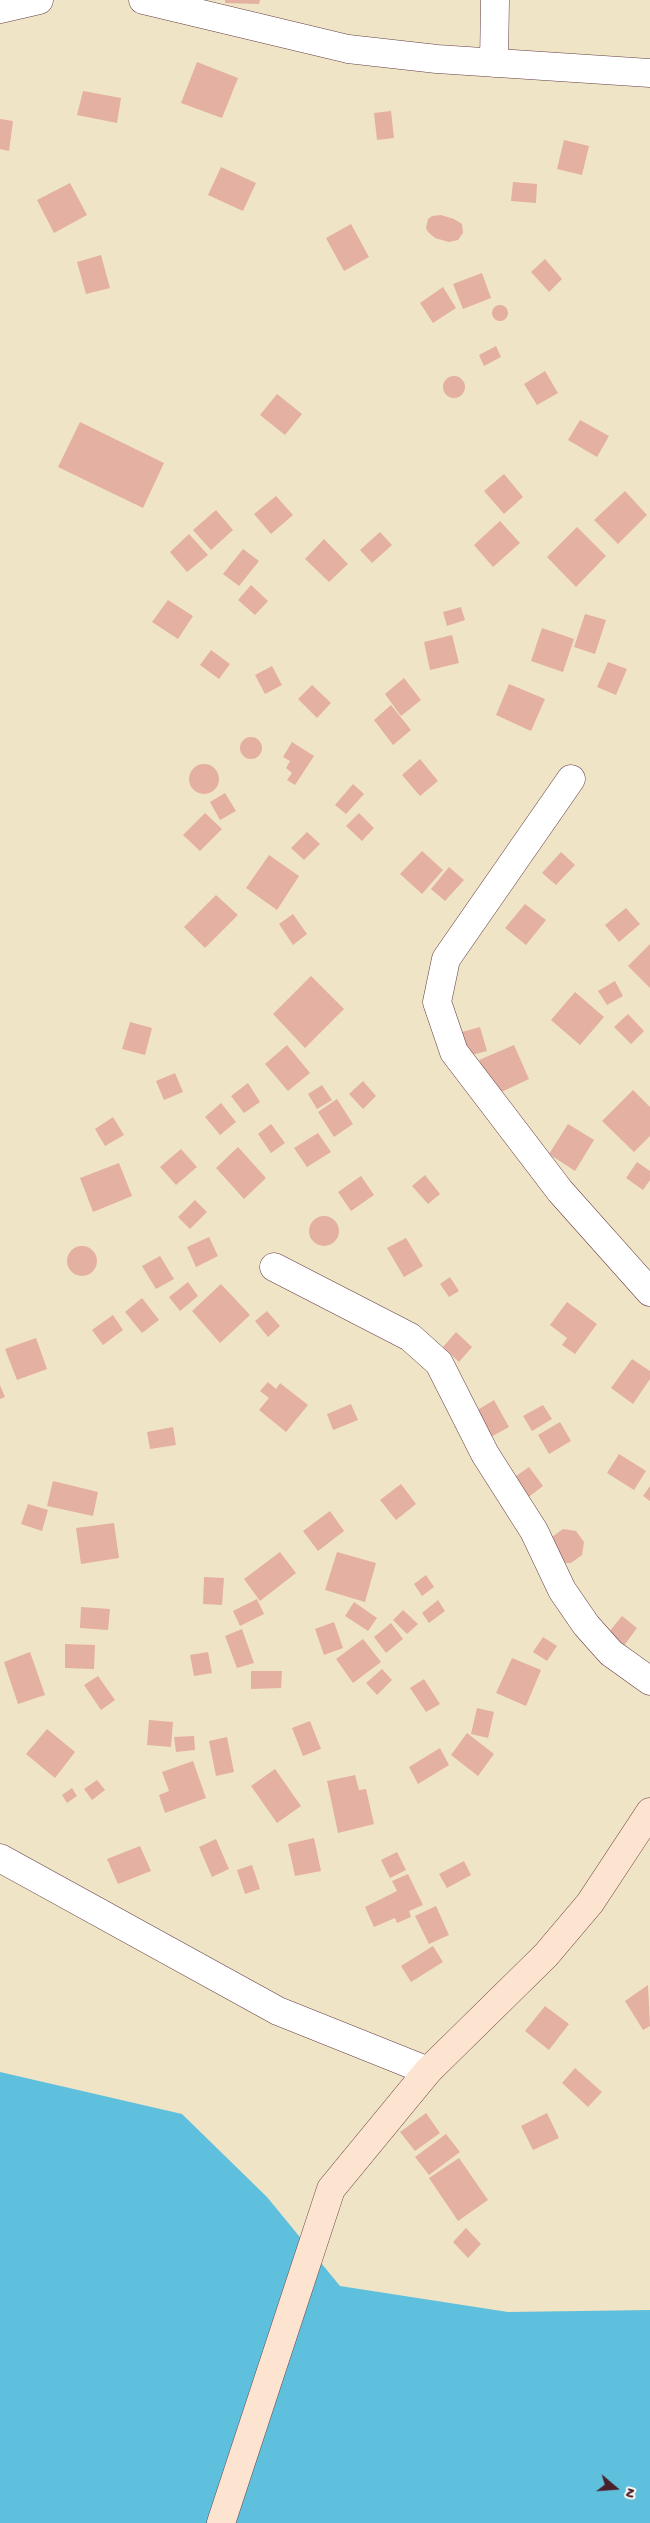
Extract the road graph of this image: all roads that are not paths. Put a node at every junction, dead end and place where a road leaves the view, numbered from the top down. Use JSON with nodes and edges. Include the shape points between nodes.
{"nodes":[{"id":1,"x":39,"y":0,"type":"edge"},
{"id":2,"x":143,"y":0,"type":"edge"},
{"id":3,"x":495,"y":0,"type":"edge"},
{"id":4,"x":0,"y":9,"type":"edge"},
{"id":5,"x":494,"y":63,"type":"junction"},
{"id":6,"x":650,"y":73,"type":"edge"},
{"id":7,"x":571,"y":779,"type":"dead end"},
{"id":8,"x":274,"y":1267,"type":"dead end"},
{"id":9,"x":650,"y":1292,"type":"edge"},
{"id":10,"x":650,"y":1681,"type":"edge"},
{"id":11,"x":650,"y":1812,"type":"edge"},
{"id":12,"x":0,"y":1858,"type":"edge"},
{"id":13,"x":428,"y":2071,"type":"junction"},
{"id":14,"x":220,"y":2523,"type":"edge"}],
"edges":[{"from":1,"to":4,"type":"street"},
{"from":2,"to":5,"type":"street","via":[[348,49]]},
{"from":3,"to":5,"type":"street"},
{"from":5,"to":6,"type":"street"},
{"from":7,"to":9,"type":"street","via":[[446,959],[437,1002],[454,1052],[560,1191]]},
{"from":8,"to":10,"type":"street","via":[[410,1337],[439,1363],[485,1454],[534,1531],[562,1590],[586,1625],[612,1653]]},
{"from":11,"to":13,"type":"street","via":[[590,1903],[546,1955]]},
{"from":12,"to":13,"type":"street","via":[[278,2011]]},
{"from":13,"to":14,"type":"street","via":[[331,2190]]}]}
